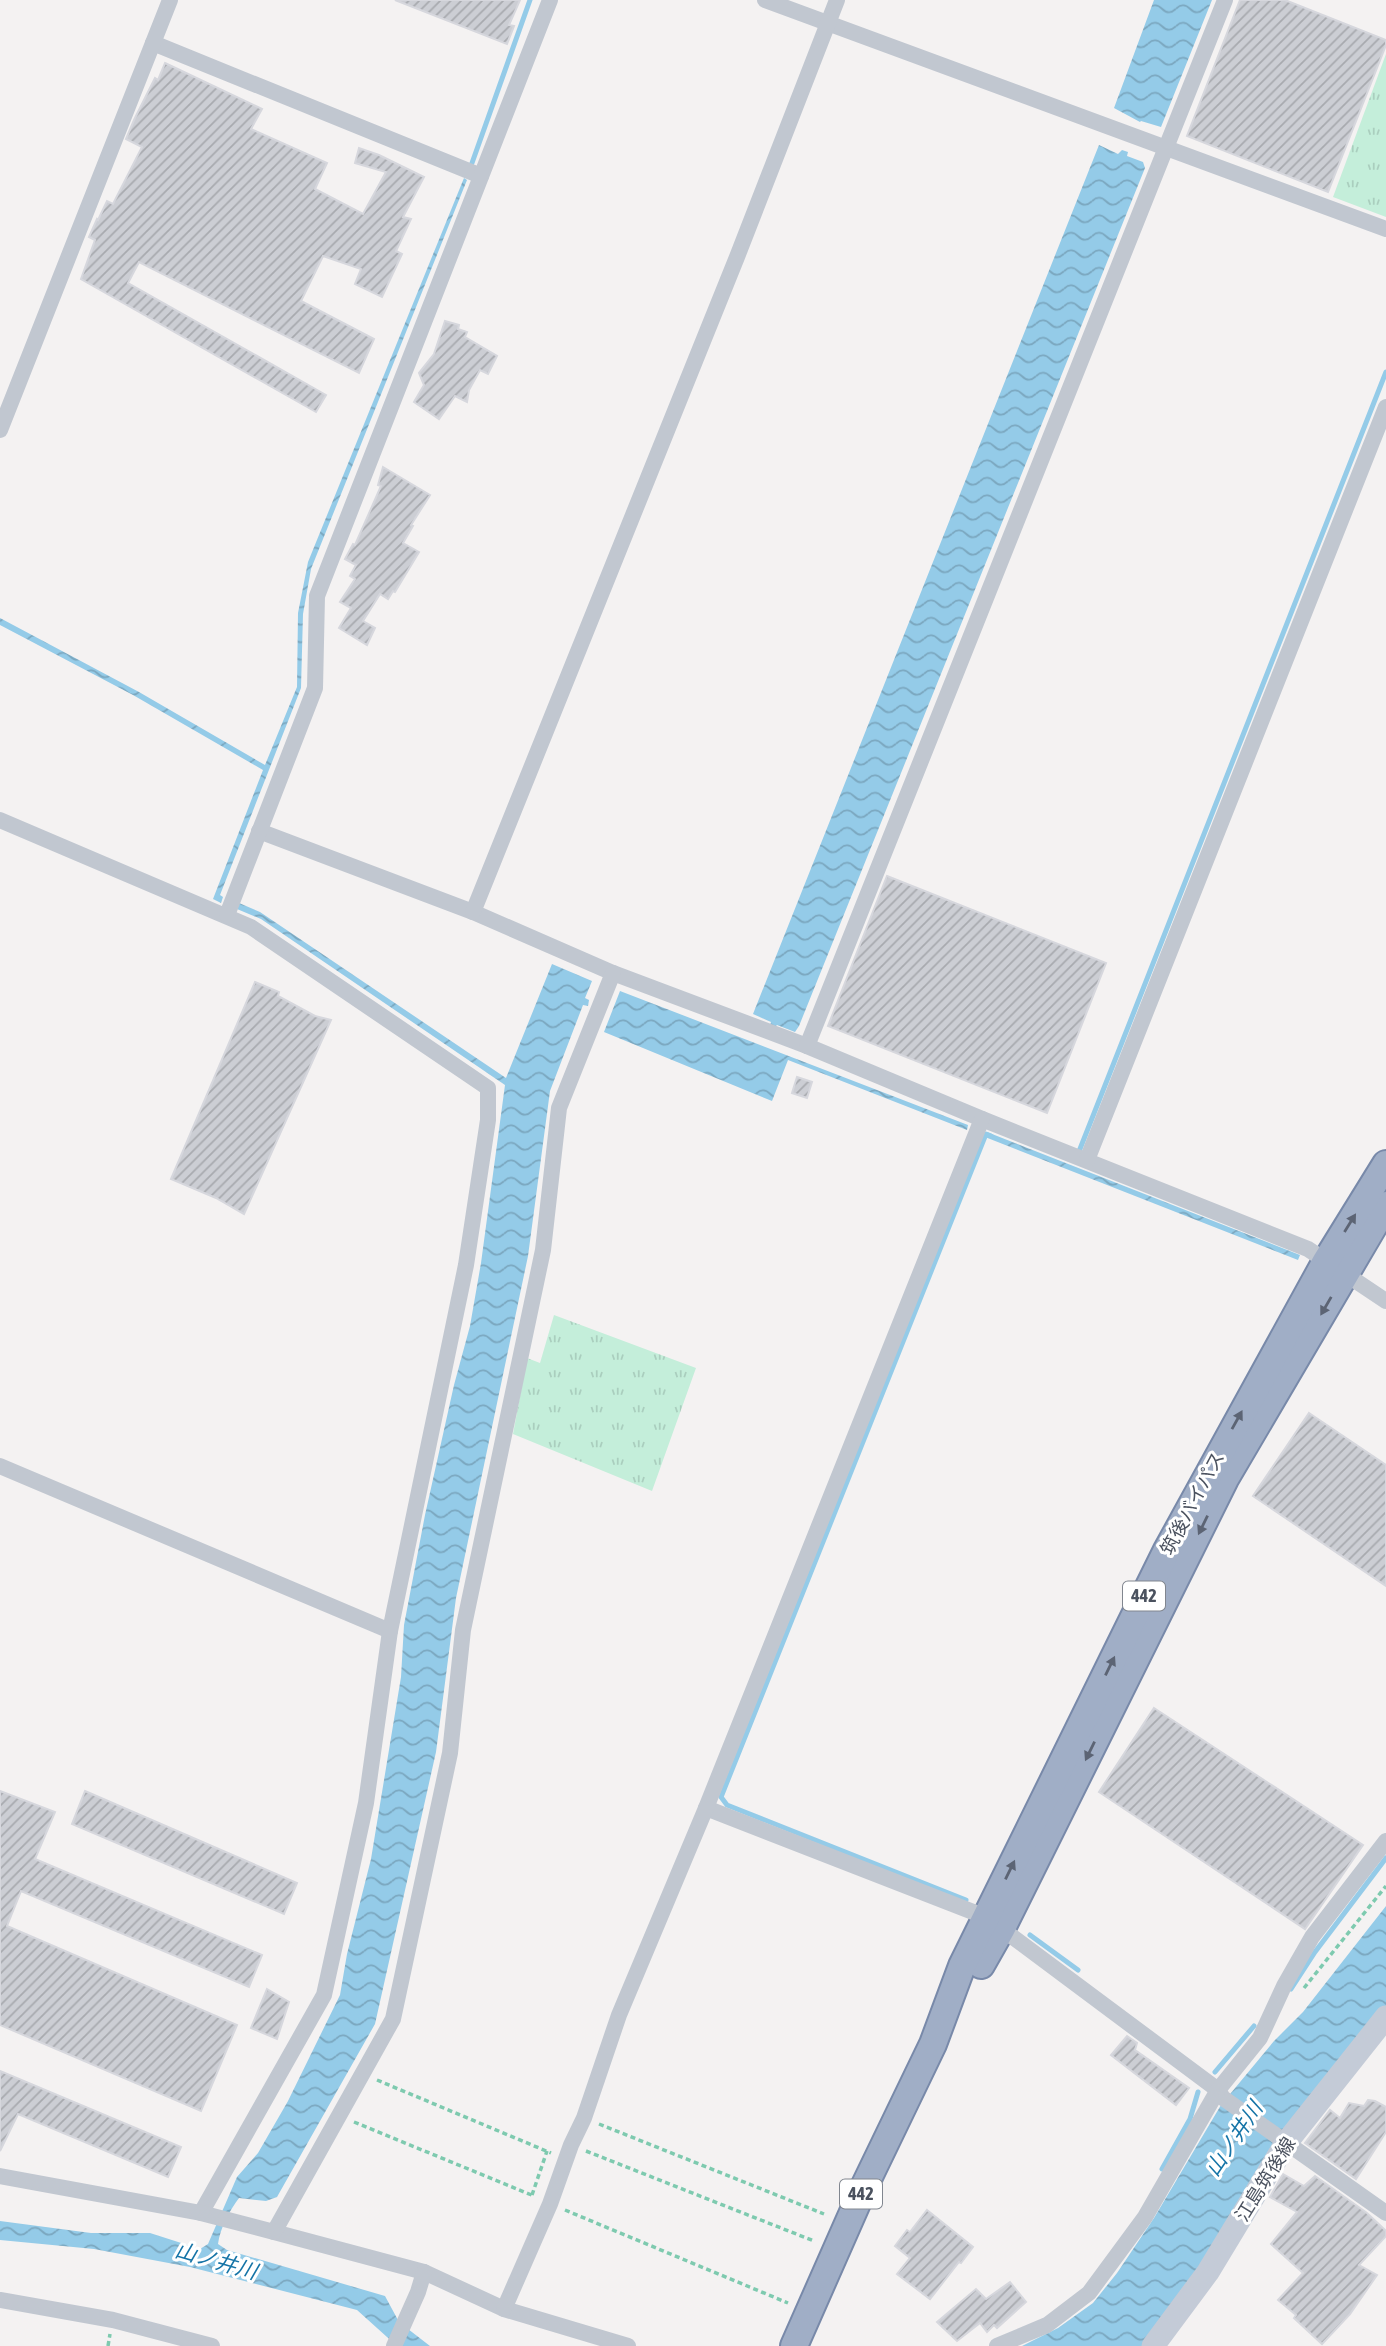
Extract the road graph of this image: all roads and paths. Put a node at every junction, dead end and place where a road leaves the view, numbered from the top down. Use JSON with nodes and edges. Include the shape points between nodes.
{"nodes":[{"id":1,"x":170,"y":0,"type":"edge"},
{"id":2,"x":550,"y":0,"type":"edge"},
{"id":3,"x":765,"y":0,"type":"edge"},
{"id":4,"x":837,"y":0,"type":"edge"},
{"id":5,"x":1225,"y":0,"type":"edge"},
{"id":6,"x":828,"y":23,"type":"junction"},
{"id":7,"x":153,"y":43,"type":"junction"},
{"id":8,"x":1163,"y":148,"type":"junction"},
{"id":9,"x":481,"y":176,"type":"junction"},
{"id":10,"x":1386,"y":229,"type":"edge"},
{"id":11,"x":1386,"y":407,"type":"edge"},
{"id":12,"x":0,"y":430,"type":"edge"},
{"id":13,"x":0,"y":821,"type":"edge"},
{"id":14,"x":258,"y":831,"type":"junction"},
{"id":15,"x":473,"y":912,"type":"junction"},
{"id":16,"x":227,"y":915,"type":"junction"},
{"id":17,"x":613,"y":973,"type":"junction"},
{"id":18,"x":801,"y":1044,"type":"junction"},
{"id":19,"x":982,"y":1119,"type":"junction"},
{"id":20,"x":1087,"y":1160,"type":"junction"},
{"id":21,"x":1386,"y":1164,"type":"edge"},
{"id":22,"x":1386,"y":1205,"type":"edge"},
{"id":23,"x":1336,"y":1267,"type":"junction"},
{"id":24,"x":1386,"y":1301,"type":"edge"},
{"id":25,"x":0,"y":1466,"type":"edge"},
{"id":26,"x":390,"y":1631,"type":"junction"},
{"id":27,"x":706,"y":1808,"type":"junction"},
{"id":28,"x":1386,"y":1841,"type":"edge"},
{"id":29,"x":1386,"y":1886,"type":"edge"},
{"id":30,"x":994,"y":1923,"type":"junction"},
{"id":31,"x":1297,"y":1997,"type":"dead end"},
{"id":32,"x":1386,"y":2017,"type":"edge"},
{"id":33,"x":363,"y":2073,"type":"junction"},
{"id":34,"x":1221,"y":2094,"type":"junction"},
{"id":35,"x":339,"y":2116,"type":"junction"},
{"id":36,"x":584,"y":2118,"type":"junction"},
{"id":37,"x":1283,"y":2141,"type":"junction"},
{"id":38,"x":547,"y":2151,"type":"junction"},
{"id":39,"x":569,"y":2153,"type":"junction"},
{"id":40,"x":0,"y":2176,"type":"edge"},
{"id":41,"x":532,"y":2195,"type":"junction"},
{"id":42,"x":544,"y":2201,"type":"junction"},
{"id":43,"x":201,"y":2213,"type":"junction"},
{"id":44,"x":1386,"y":2213,"type":"edge"},
{"id":45,"x":824,"y":2214,"type":"dead end"},
{"id":46,"x":274,"y":2232,"type":"junction"},
{"id":47,"x":814,"y":2241,"type":"dead end"},
{"id":48,"x":424,"y":2272,"type":"junction"},
{"id":49,"x":0,"y":2300,"type":"edge"},
{"id":50,"x":788,"y":2303,"type":"dead end"},
{"id":51,"x":504,"y":2309,"type":"junction"},
{"id":52,"x":212,"y":2346,"type":"edge"},
{"id":53,"x":394,"y":2346,"type":"edge"},
{"id":54,"x":628,"y":2346,"type":"edge"},
{"id":55,"x":794,"y":2346,"type":"edge"},
{"id":56,"x":997,"y":2346,"type":"edge"},
{"id":57,"x":1153,"y":2346,"type":"edge"}],
"edges":[{"from":1,"to":7,"type":"street"},
{"from":2,"to":9,"type":"street"},
{"from":3,"to":6,"type":"street"},
{"from":4,"to":6,"type":"street"},
{"from":5,"to":8,"type":"street"},
{"from":6,"to":8,"type":"street"},
{"from":6,"to":15,"type":"street"},
{"from":7,"to":9,"type":"street"},
{"from":7,"to":12,"type":"street"},
{"from":8,"to":10,"type":"street"},
{"from":8,"to":18,"type":"street"},
{"from":9,"to":14,"type":"street","via":[[317,596],[315,688]]},
{"from":11,"to":20,"type":"street"},
{"from":13,"to":16,"type":"street"},
{"from":14,"to":15,"type":"street"},
{"from":14,"to":16,"type":"street"},
{"from":15,"to":17,"type":"street"},
{"from":16,"to":26,"type":"street","via":[[488,1088],[488,1119],[466,1265]]},
{"from":17,"to":18,"type":"street"},
{"from":17,"to":33,"type":"street","via":[[559,1108],[543,1250],[463,1630],[450,1753],[393,2019]]},
{"from":18,"to":19,"type":"street"},
{"from":19,"to":20,"type":"street"},
{"from":19,"to":27,"type":"street"},
{"from":20,"to":23,"type":"street","via":[[1308,1249]]},
{"from":23,"to":21,"type":"highway","name":"筑後バイパス","number":"442","one_way":true},
{"from":22,"to":23,"type":"highway","name":"筑後バイパス","number":"442"},
{"from":23,"to":24,"type":"street"},
{"from":23,"to":30,"type":"highway","name":"筑後バイパス","number":"442"},
{"from":25,"to":26,"type":"street"},
{"from":26,"to":43,"type":"street","via":[[366,1803],[324,1995]]},
{"from":27,"to":30,"type":"street"},
{"from":27,"to":36,"type":"street","via":[[619,2015]]},
{"from":28,"to":34,"type":"street","via":[[1312,1937],[1260,2038]]},
{"from":29,"to":31,"type":"path"},
{"from":30,"to":34,"type":"street"},
{"from":30,"to":55,"type":"highway","name":"筑後バイパス","number":"442","via":[[865,2185]]},
{"from":32,"to":37,"type":"main road","name":"江島筑後線"},
{"from":33,"to":35,"type":"street"},
{"from":33,"to":38,"type":"path"},
{"from":34,"to":37,"type":"street"},
{"from":34,"to":56,"type":"street","via":[[1145,2217],[1089,2293],[1047,2325]]},
{"from":35,"to":41,"type":"path"},
{"from":35,"to":46,"type":"street"},
{"from":36,"to":39,"type":"street"},
{"from":36,"to":45,"type":"path"},
{"from":37,"to":44,"type":"street"},
{"from":37,"to":57,"type":"main road","name":"江島筑後線","via":[[1208,2272]]},
{"from":38,"to":39,"type":"path"},
{"from":38,"to":41,"type":"path"},
{"from":39,"to":42,"type":"street"},
{"from":39,"to":47,"type":"path"},
{"from":40,"to":43,"type":"street"},
{"from":41,"to":42,"type":"path"},
{"from":42,"to":50,"type":"path"},
{"from":42,"to":51,"type":"street"},
{"from":43,"to":46,"type":"street"},
{"from":46,"to":48,"type":"street"},
{"from":48,"to":51,"type":"street"},
{"from":48,"to":53,"type":"street"},
{"from":49,"to":52,"type":"street","via":[[113,2320]]},
{"from":51,"to":54,"type":"street"}]}
